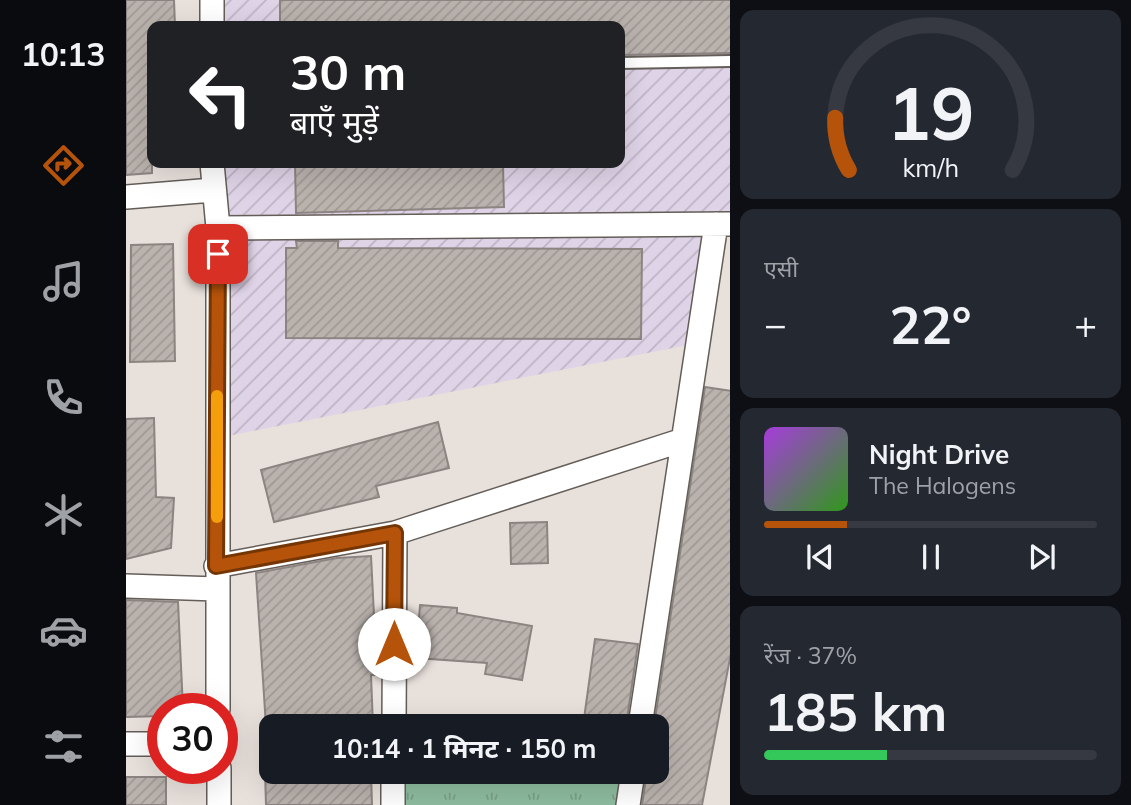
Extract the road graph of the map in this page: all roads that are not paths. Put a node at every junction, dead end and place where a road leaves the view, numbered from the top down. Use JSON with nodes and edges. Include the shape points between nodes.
{"nodes":[{"id":1,"x":212,"y":0,"type":"edge"},
{"id":2,"x":212,"y":21,"type":"edge"},
{"id":3,"x":730,"y":61,"type":"edge"},
{"id":4,"x":625,"y":62,"type":"edge"},
{"id":5,"x":212,"y":168,"type":"edge"},
{"id":6,"x":213,"y":190,"type":"junction"},
{"id":7,"x":126,"y":197,"type":"edge"},
{"id":8,"x":723,"y":224,"type":"edge"},
{"id":9,"x":218,"y":228,"type":"junction"},
{"id":10,"x":683,"y":440,"type":"junction"},
{"id":11,"x":395,"y":533,"type":"junction"},
{"id":12,"x":217,"y":577,"type":"junction"},
{"id":13,"x":126,"y":586,"type":"edge"},
{"id":14,"x":218,"y":693,"type":"edge"},
{"id":15,"x":394,"y":714,"type":"edge"},
{"id":16,"x":642,"y":714,"type":"edge"},
{"id":17,"x":126,"y":744,"type":"edge"},
{"id":18,"x":147,"y":744,"type":"edge"},
{"id":19,"x":219,"y":784,"type":"edge"},
{"id":20,"x":393,"y":784,"type":"edge"},
{"id":21,"x":631,"y":784,"type":"edge"},
{"id":22,"x":219,"y":805,"type":"edge"},
{"id":23,"x":393,"y":805,"type":"edge"},
{"id":24,"x":628,"y":805,"type":"edge"}],
"edges":[{"from":1,"to":2,"type":"street"},
{"from":3,"to":4,"type":"lane"},
{"from":5,"to":6,"type":"street"},
{"from":6,"to":7,"type":"street"},
{"from":6,"to":9,"type":"street"},
{"from":8,"to":9,"type":"street"},
{"from":8,"to":10,"type":"street"},
{"from":9,"to":12,"type":"street"},
{"from":10,"to":11,"type":"street"},
{"from":10,"to":16,"type":"street"},
{"from":11,"to":12,"type":"street"},
{"from":11,"to":15,"type":"street"},
{"from":12,"to":13,"type":"street"},
{"from":12,"to":14,"type":"street"},
{"from":17,"to":18,"type":"street"},
{"from":19,"to":22,"type":"street"},
{"from":20,"to":23,"type":"street"},
{"from":21,"to":24,"type":"street"}]}
